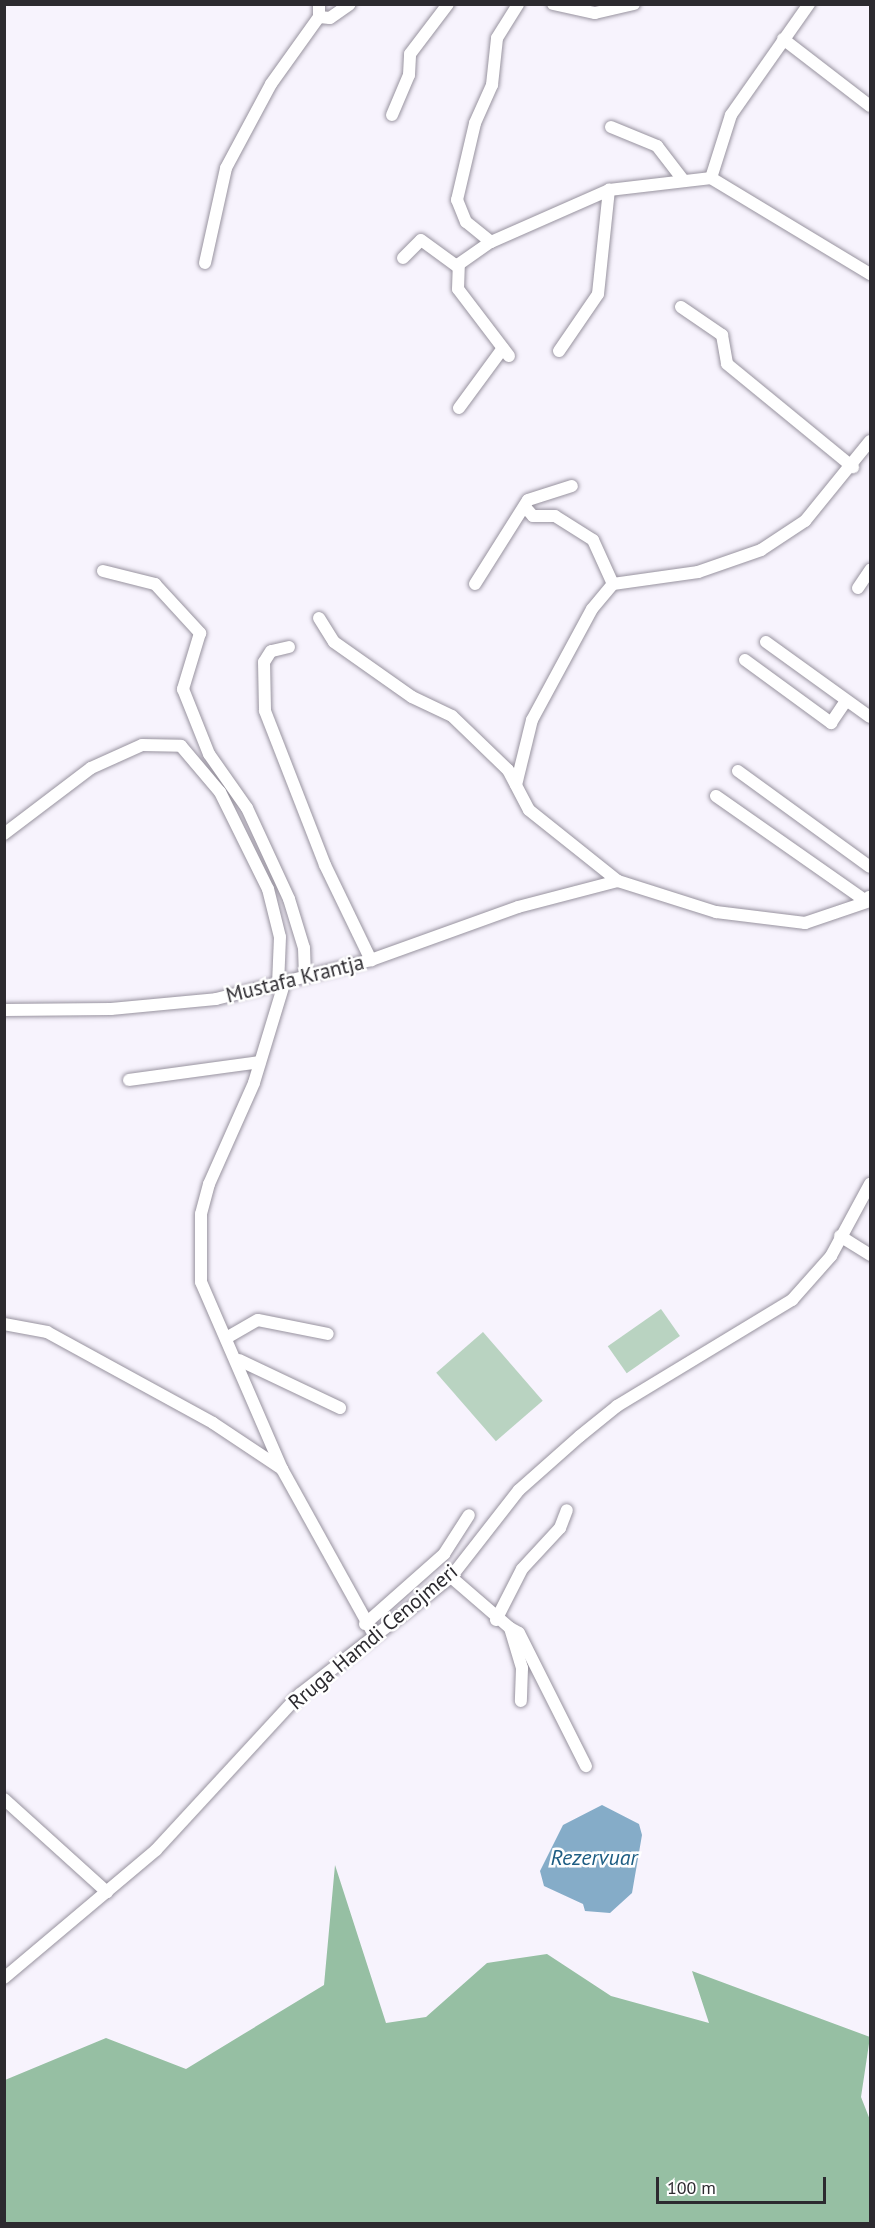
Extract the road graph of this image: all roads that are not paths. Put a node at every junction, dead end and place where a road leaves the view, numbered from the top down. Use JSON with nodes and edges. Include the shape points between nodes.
{"nodes":[{"id":1,"x":350,"y":4,"type":"edge"},
{"id":2,"x":448,"y":4,"type":"edge"},
{"id":3,"x":518,"y":4,"type":"edge"},
{"id":4,"x":553,"y":4,"type":"edge"},
{"id":5,"x":634,"y":4,"type":"edge"},
{"id":6,"x":809,"y":4,"type":"edge"},
{"id":7,"x":319,"y":11,"type":"edge"},
{"id":8,"x":783,"y":39,"type":"junction"},
{"id":9,"x":870,"y":106,"type":"edge"},
{"id":10,"x":392,"y":115,"type":"dead end"},
{"id":11,"x":611,"y":127,"type":"dead end"},
{"id":12,"x":711,"y":178,"type":"junction"},
{"id":13,"x":684,"y":181,"type":"junction"},
{"id":14,"x":609,"y":190,"type":"junction"},
{"id":15,"x":491,"y":242,"type":"junction"},
{"id":16,"x":403,"y":258,"type":"dead end"},
{"id":17,"x":205,"y":263,"type":"dead end"},
{"id":18,"x":458,"y":267,"type":"junction"},
{"id":19,"x":870,"y":274,"type":"edge"},
{"id":20,"x":681,"y":307,"type":"dead end"},
{"id":21,"x":559,"y":351,"type":"dead end"},
{"id":22,"x":459,"y":408,"type":"dead end"},
{"id":23,"x":870,"y":441,"type":"edge"},
{"id":24,"x":853,"y":467,"type":"junction"},
{"id":25,"x":572,"y":486,"type":"dead end"},
{"id":26,"x":525,"y":507,"type":"junction"},
{"id":27,"x":870,"y":570,"type":"edge"},
{"id":28,"x":103,"y":571,"type":"dead end"},
{"id":29,"x":475,"y":584,"type":"dead end"},
{"id":30,"x":613,"y":584,"type":"junction"},
{"id":31,"x":858,"y":588,"type":"dead end"},
{"id":32,"x":319,"y":618,"type":"dead end"},
{"id":33,"x":766,"y":642,"type":"dead end"},
{"id":34,"x":289,"y":647,"type":"dead end"},
{"id":35,"x":745,"y":660,"type":"dead end"},
{"id":36,"x":846,"y":701,"type":"junction"},
{"id":37,"x":870,"y":717,"type":"edge"},
{"id":38,"x":738,"y":771,"type":"dead end"},
{"id":39,"x":516,"y":785,"type":"junction"},
{"id":40,"x":716,"y":796,"type":"dead end"},
{"id":41,"x":4,"y":834,"type":"edge"},
{"id":42,"x":870,"y":867,"type":"edge"},
{"id":43,"x":618,"y":881,"type":"junction"},
{"id":44,"x":869,"y":899,"type":"edge"},
{"id":45,"x":371,"y":960,"type":"junction"},
{"id":46,"x":305,"y":976,"type":"junction"},
{"id":47,"x":281,"y":984,"type":"junction"},
{"id":48,"x":4,"y":1010,"type":"edge"},
{"id":49,"x":260,"y":1062,"type":"junction"},
{"id":50,"x":129,"y":1080,"type":"dead end"},
{"id":51,"x":870,"y":1184,"type":"edge"},
{"id":52,"x":840,"y":1236,"type":"junction"},
{"id":53,"x":870,"y":1256,"type":"edge"},
{"id":54,"x":4,"y":1324,"type":"edge"},
{"id":55,"x":328,"y":1334,"type":"dead end"},
{"id":56,"x":228,"y":1337,"type":"junction"},
{"id":57,"x":239,"y":1360,"type":"junction"},
{"id":58,"x":340,"y":1408,"type":"dead end"},
{"id":59,"x":282,"y":1469,"type":"junction"},
{"id":60,"x":567,"y":1510,"type":"dead end"},
{"id":61,"x":469,"y":1515,"type":"dead end"},
{"id":62,"x":451,"y":1577,"type":"junction"},
{"id":63,"x":496,"y":1620,"type":"junction"},
{"id":64,"x":365,"y":1624,"type":"junction"},
{"id":65,"x":510,"y":1628,"type":"junction"},
{"id":66,"x":374,"y":1635,"type":"junction"},
{"id":67,"x":521,"y":1701,"type":"dead end"},
{"id":68,"x":586,"y":1766,"type":"dead end"},
{"id":69,"x":4,"y":1799,"type":"edge"},
{"id":70,"x":107,"y":1892,"type":"junction"},
{"id":71,"x":4,"y":1978,"type":"edge"}],
"edges":[{"from":1,"to":7,"type":"street","via":[[330,18]]},
{"from":2,"to":10,"type":"street","via":[[410,54],[409,75]]},
{"from":3,"to":15,"type":"street","via":[[497,38],[492,85],[475,123],[458,200],[466,222]]},
{"from":4,"to":5,"type":"street","via":[[595,13]]},
{"from":6,"to":8,"type":"street"},
{"from":7,"to":17,"type":"street","via":[[271,84],[226,168]]},
{"from":8,"to":9,"type":"street"},
{"from":8,"to":12,"type":"street","via":[[730,115]]},
{"from":11,"to":13,"type":"street","via":[[657,146]]},
{"from":12,"to":13,"type":"street"},
{"from":12,"to":19,"type":"street"},
{"from":13,"to":14,"type":"street"},
{"from":14,"to":15,"type":"street"},
{"from":14,"to":21,"type":"street","via":[[598,294]]},
{"from":15,"to":18,"type":"street"},
{"from":16,"to":18,"type":"street","via":[[421,240]]},
{"from":18,"to":22,"type":"street","via":[[458,289],[506,352]]},
{"from":20,"to":24,"type":"street","via":[[722,335],[727,364]]},
{"from":23,"to":24,"type":"street"},
{"from":24,"to":30,"type":"street","via":[[805,521],[761,550],[698,572]]},
{"from":25,"to":26,"type":"street","via":[[528,500]]},
{"from":26,"to":29,"type":"street"},
{"from":26,"to":30,"type":"street","via":[[533,516],[555,516],[593,540]]},
{"from":27,"to":31,"type":"street"},
{"from":28,"to":46,"type":"street","via":[[155,584],[200,633],[183,689],[209,754],[236,789],[289,899],[304,948]]},
{"from":30,"to":39,"type":"street","via":[[592,609],[532,720]]},
{"from":32,"to":39,"type":"street","via":[[334,642],[407,694],[452,717],[508,770]]},
{"from":33,"to":36,"type":"street"},
{"from":34,"to":45,"type":"street","via":[[271,651],[264,662],[265,711],[325,865]]},
{"from":35,"to":36,"type":"street","via":[[831,723]]},
{"from":36,"to":37,"type":"street"},
{"from":38,"to":42,"type":"street"},
{"from":39,"to":43,"type":"street","via":[[529,810]]},
{"from":40,"to":44,"type":"street"},
{"from":41,"to":47,"type":"street","via":[[91,768],[142,746],[181,746],[220,792],[268,889],[280,937]]},
{"from":43,"to":44,"type":"street","via":[[716,912],[805,923]]},
{"from":43,"to":45,"type":"street","name":"Mustafa Krantja","via":[[575,891]]},
{"from":45,"to":46,"type":"street","name":"Mustafa Krantja"},
{"from":46,"to":47,"type":"street","name":"Mustafa Krantja"},
{"from":47,"to":48,"type":"street","name":"Mustafa Krantja","via":[[216,999],[111,1009]]},
{"from":47,"to":49,"type":"street"},
{"from":49,"to":50,"type":"street"},
{"from":49,"to":56,"type":"street","via":[[201,1214],[201,1282]]},
{"from":51,"to":52,"type":"street","name":"Rruga Hamdi Cenojmeri"},
{"from":52,"to":53,"type":"street"},
{"from":52,"to":62,"type":"street","name":"Rruga Hamdi Cenojmeri","via":[[831,1256],[792,1300],[617,1406],[547,1464],[495,1517]]},
{"from":54,"to":59,"type":"street","via":[[47,1332],[213,1423]]},
{"from":55,"to":56,"type":"street","via":[[258,1320]]},
{"from":56,"to":57,"type":"street"},
{"from":57,"to":58,"type":"street"},
{"from":57,"to":59,"type":"street"},
{"from":59,"to":64,"type":"street"},
{"from":60,"to":63,"type":"street","via":[[560,1528],[522,1569]]},
{"from":61,"to":64,"type":"street","via":[[444,1554]]},
{"from":62,"to":63,"type":"street"},
{"from":62,"to":66,"type":"street","name":"Rruga Hamdi Cenojmeri"},
{"from":63,"to":65,"type":"street"},
{"from":64,"to":66,"type":"street"},
{"from":65,"to":67,"type":"street","via":[[522,1668]]},
{"from":65,"to":68,"type":"street","via":[[519,1633]]},
{"from":66,"to":70,"type":"street","name":"Rruga Hamdi Cenojmeri","via":[[300,1694],[202,1804]]},
{"from":69,"to":70,"type":"street"},
{"from":70,"to":71,"type":"street","name":"Rruga Hamdi Cenojmeri"}]}
